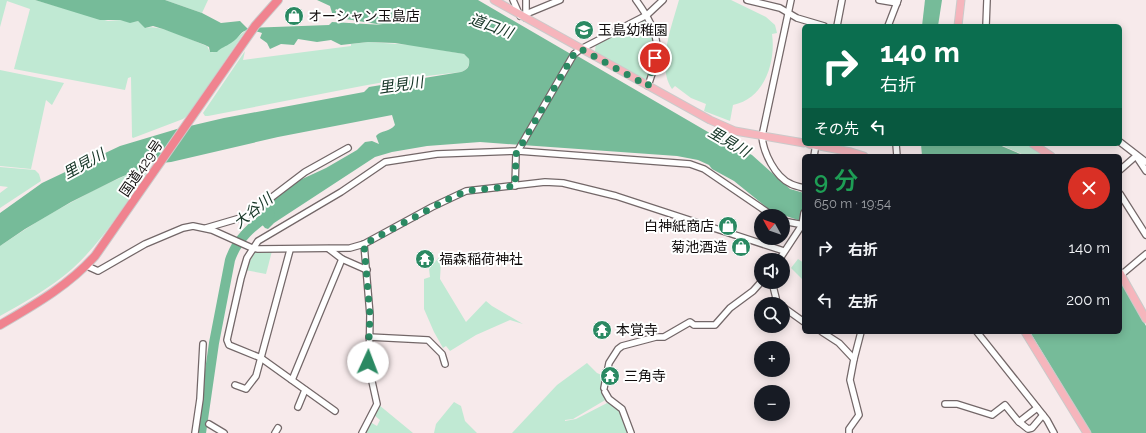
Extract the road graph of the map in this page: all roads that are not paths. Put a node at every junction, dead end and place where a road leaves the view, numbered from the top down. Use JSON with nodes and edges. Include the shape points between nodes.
{"nodes":[{"id":1,"x":278,"y":0,"type":"edge"},
{"id":2,"x":494,"y":0,"type":"edge"},
{"id":3,"x":513,"y":0,"type":"edge"},
{"id":4,"x":526,"y":0,"type":"edge"},
{"id":5,"x":560,"y":0,"type":"edge"},
{"id":6,"x":636,"y":0,"type":"edge"},
{"id":7,"x":663,"y":0,"type":"edge"},
{"id":8,"x":747,"y":0,"type":"edge"},
{"id":9,"x":791,"y":0,"type":"edge"},
{"id":10,"x":842,"y":0,"type":"edge"},
{"id":11,"x":879,"y":0,"type":"edge"},
{"id":12,"x":961,"y":0,"type":"edge"},
{"id":13,"x":988,"y":0,"type":"edge"},
{"id":14,"x":898,"y":2,"type":"edge"},
{"id":15,"x":789,"y":12,"type":"junction"},
{"id":16,"x":647,"y":15,"type":"junction"},
{"id":17,"x":524,"y":16,"type":"junction"},
{"id":18,"x":817,"y":24,"type":"edge"},
{"id":19,"x":837,"y":24,"type":"edge"},
{"id":20,"x":889,"y":24,"type":"edge"},
{"id":21,"x":958,"y":24,"type":"edge"},
{"id":22,"x":986,"y":24,"type":"edge"},
{"id":23,"x":581,"y":49,"type":"junction"},
{"id":24,"x":648,"y":86,"type":"junction"},
{"id":25,"x":762,"y":136,"type":"junction"},
{"id":26,"x":802,"y":143,"type":"edge"},
{"id":27,"x":1122,"y":144,"type":"edge"},
{"id":28,"x":822,"y":146,"type":"edge"},
{"id":29,"x":1036,"y":146,"type":"edge"},
{"id":30,"x":348,"y":148,"type":"dead end"},
{"id":31,"x":518,"y":151,"type":"junction"},
{"id":32,"x":858,"y":154,"type":"edge"},
{"id":33,"x":1048,"y":154,"type":"edge"},
{"id":34,"x":1136,"y":156,"type":"junction"},
{"id":35,"x":1146,"y":162,"type":"edge"},
{"id":36,"x":1122,"y":168,"type":"edge"},
{"id":37,"x":1146,"y":171,"type":"edge"},
{"id":38,"x":515,"y":186,"type":"junction"},
{"id":39,"x":802,"y":187,"type":"edge"},
{"id":40,"x":1122,"y":197,"type":"edge"},
{"id":41,"x":763,"y":209,"type":"edge"},
{"id":42,"x":790,"y":222,"type":"edge"},
{"id":43,"x":802,"y":224,"type":"edge"},
{"id":44,"x":802,"y":225,"type":"edge"},
{"id":45,"x":206,"y":228,"type":"junction"},
{"id":46,"x":1146,"y":235,"type":"edge"},
{"id":47,"x":364,"y":244,"type":"junction"},
{"id":48,"x":252,"y":248,"type":"junction"},
{"id":49,"x":329,"y":249,"type":"junction"},
{"id":50,"x":290,"y":250,"type":"junction"},
{"id":51,"x":784,"y":251,"type":"joint"},
{"id":52,"x":1146,"y":254,"type":"edge"},
{"id":53,"x":342,"y":259,"type":"junction"},
{"id":54,"x":87,"y":266,"type":"junction"},
{"id":55,"x":367,"y":270,"type":"junction"},
{"id":56,"x":1122,"y":272,"type":"edge"},
{"id":57,"x":1122,"y":277,"type":"edge"},
{"id":58,"x":755,"y":289,"type":"edge"},
{"id":59,"x":790,"y":312,"type":"edge"},
{"id":60,"x":1146,"y":319,"type":"edge"},
{"id":61,"x":802,"y":321,"type":"edge"},
{"id":62,"x":0,"y":325,"type":"edge"},
{"id":63,"x":825,"y":334,"type":"edge"},
{"id":64,"x":860,"y":334,"type":"edge"},
{"id":65,"x":979,"y":334,"type":"edge"},
{"id":66,"x":1026,"y":334,"type":"edge"},
{"id":67,"x":369,"y":337,"type":"junction"},
{"id":68,"x":204,"y":344,"type":"dead end"},
{"id":69,"x":261,"y":358,"type":"junction"},
{"id":70,"x":854,"y":360,"type":"junction"},
{"id":71,"x":445,"y":364,"type":"dead end"},
{"id":72,"x":292,"y":380,"type":"junction"},
{"id":73,"x":235,"y":385,"type":"dead end"},
{"id":74,"x":305,"y":390,"type":"junction"},
{"id":75,"x":945,"y":404,"type":"dead end"},
{"id":76,"x":298,"y":406,"type":"dead end"},
{"id":77,"x":1037,"y":408,"type":"junction"},
{"id":78,"x":335,"y":411,"type":"dead end"},
{"id":79,"x":1043,"y":415,"type":"junction"},
{"id":80,"x":1019,"y":422,"type":"junction"},
{"id":81,"x":209,"y":424,"type":"dead end"},
{"id":82,"x":195,"y":433,"type":"edge"},
{"id":83,"x":224,"y":433,"type":"edge"},
{"id":84,"x":362,"y":433,"type":"edge"},
{"id":85,"x":631,"y":433,"type":"edge"},
{"id":86,"x":849,"y":433,"type":"edge"},
{"id":87,"x":1054,"y":433,"type":"edge"},
{"id":88,"x":1087,"y":433,"type":"edge"}],
"edges":[{"from":1,"to":54,"type":"highway","name":"国道429号","via":[[255,26],[105,244]]},
{"from":2,"to":17,"type":"main road"},
{"from":3,"to":17,"type":"street"},
{"from":4,"to":17,"type":"street"},
{"from":5,"to":17,"type":"street"},
{"from":6,"to":16,"type":"street"},
{"from":7,"to":16,"type":"street"},
{"from":8,"to":15,"type":"street"},
{"from":9,"to":15,"type":"street"},
{"from":10,"to":19,"type":"street"},
{"from":11,"to":14,"type":"street"},
{"from":12,"to":21,"type":"main road"},
{"from":13,"to":22,"type":"street"},
{"from":14,"to":20,"type":"street"},
{"from":15,"to":18,"type":"street","via":[[796,18]]},
{"from":15,"to":25,"type":"street"},
{"from":16,"to":23,"type":"street"},
{"from":16,"to":24,"type":"street","via":[[655,30],[657,44]]},
{"from":17,"to":23,"type":"main road"},
{"from":23,"to":24,"type":"main road"},
{"from":23,"to":31,"type":"street","via":[[574,54]]},
{"from":24,"to":25,"type":"main road","via":[[710,120],[735,130]]},
{"from":25,"to":26,"type":"main road"},
{"from":25,"to":39,"type":"street","via":[[762,143],[776,170],[791,184]]},
{"from":27,"to":34,"type":"street"},
{"from":28,"to":32,"type":"main road"},
{"from":29,"to":33,"type":"main road"},
{"from":30,"to":45,"type":"street","via":[[305,172],[247,216]]},
{"from":31,"to":38,"type":"street"},
{"from":31,"to":41,"type":"street","via":[[696,166]]},
{"from":31,"to":48,"type":"street","via":[[437,154],[385,162],[341,192],[264,236]]},
{"from":34,"to":35,"type":"street"},
{"from":34,"to":36,"type":"street"},
{"from":34,"to":37,"type":"street"},
{"from":38,"to":47,"type":"street","via":[[473,190],[456,195]]},
{"from":38,"to":51,"type":"street","via":[[545,182],[563,183],[609,194]]},
{"from":40,"to":46,"type":"street"},
{"from":42,"to":43,"type":"street"},
{"from":44,"to":51,"type":"street"},
{"from":45,"to":48,"type":"street"},
{"from":45,"to":54,"type":"street","via":[[193,226],[174,230],[101,269],[94,271]]},
{"from":47,"to":49,"type":"street"},
{"from":47,"to":55,"type":"street"},
{"from":48,"to":50,"type":"street"},
{"from":48,"to":69,"type":"street","via":[[241,278],[227,340],[229,345]]},
{"from":49,"to":50,"type":"street"},
{"from":49,"to":53,"type":"street"},
{"from":50,"to":69,"type":"street"},
{"from":52,"to":56,"type":"street"},
{"from":53,"to":55,"type":"street"},
{"from":53,"to":72,"type":"street"},
{"from":54,"to":62,"type":"highway","name":"国道429号","via":[[55,292]]},
{"from":55,"to":67,"type":"street"},
{"from":57,"to":60,"type":"main road"},
{"from":58,"to":85,"type":"street","via":[[730,308],[715,325],[694,325],[690,322],[664,338],[656,337],[622,346],[612,356],[605,390],[610,400],[622,409]]},
{"from":59,"to":61,"type":"street"},
{"from":63,"to":70,"type":"street","via":[[839,343]]},
{"from":64,"to":70,"type":"street"},
{"from":65,"to":77,"type":"street"},
{"from":66,"to":88,"type":"main road"},
{"from":67,"to":71,"type":"street","via":[[428,340],[442,354]]},
{"from":67,"to":84,"type":"street","via":[[368,368],[377,404]]},
{"from":68,"to":82,"type":"street"},
{"from":69,"to":72,"type":"street"},
{"from":69,"to":73,"type":"street","via":[[256,376],[248,388]]},
{"from":70,"to":86,"type":"street","via":[[850,380],[859,415]]},
{"from":72,"to":74,"type":"street"},
{"from":74,"to":76,"type":"street"},
{"from":74,"to":78,"type":"street"},
{"from":75,"to":80,"type":"street","via":[[957,404],[992,415],[1005,405]]},
{"from":77,"to":79,"type":"street"},
{"from":77,"to":80,"type":"street"},
{"from":79,"to":80,"type":"street","via":[[1030,428]]},
{"from":79,"to":87,"type":"street"},
{"from":81,"to":83,"type":"street"}]}
